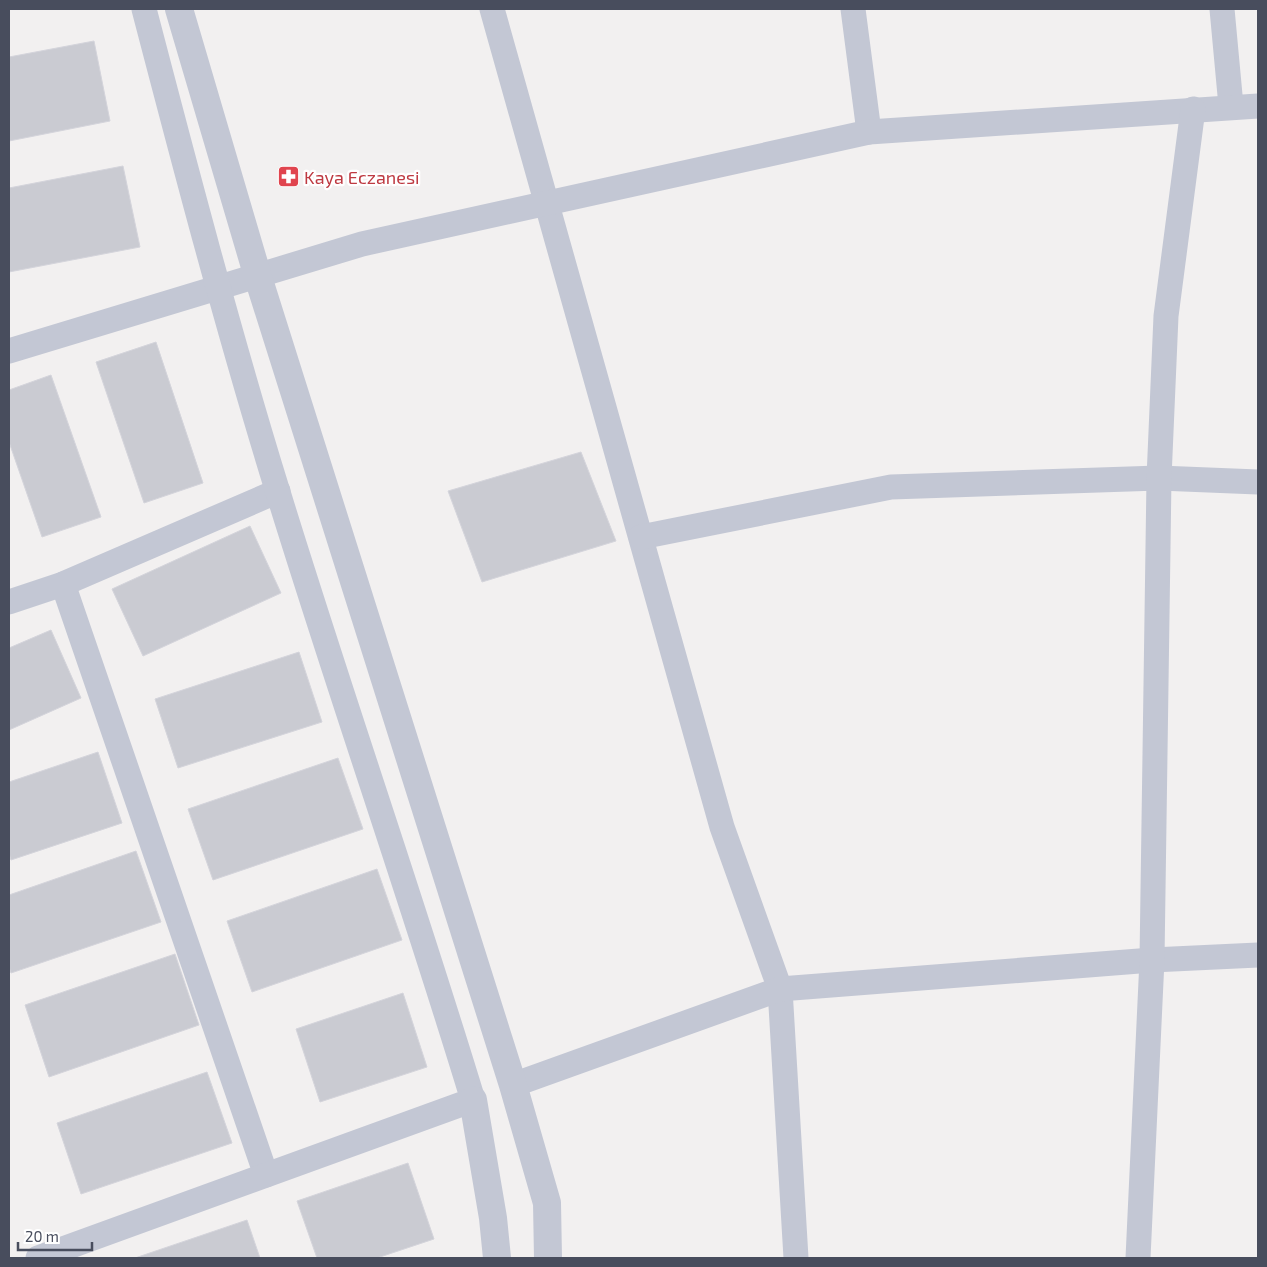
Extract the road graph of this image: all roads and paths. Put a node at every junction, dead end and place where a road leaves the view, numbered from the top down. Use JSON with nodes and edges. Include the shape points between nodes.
{"nodes":[{"id":1,"x":144,"y":9,"type":"edge"},
{"id":2,"x":179,"y":9,"type":"edge"},
{"id":3,"x":492,"y":9,"type":"edge"},
{"id":4,"x":853,"y":9,"type":"edge"},
{"id":5,"x":1222,"y":9,"type":"edge"},
{"id":6,"x":1231,"y":106,"type":"junction"},
{"id":7,"x":1258,"y":106,"type":"edge"},
{"id":8,"x":1193,"y":109,"type":"junction"},
{"id":9,"x":869,"y":132,"type":"junction"},
{"id":10,"x":548,"y":204,"type":"junction"},
{"id":11,"x":258,"y":277,"type":"junction"},
{"id":12,"x":217,"y":290,"type":"junction"},
{"id":13,"x":9,"y":351,"type":"edge"},
{"id":14,"x":1159,"y":478,"type":"junction"},
{"id":15,"x":1258,"y":482,"type":"edge"},
{"id":16,"x":278,"y":491,"type":"junction"},
{"id":17,"x":641,"y":537,"type":"junction"},
{"id":18,"x":63,"y":584,"type":"junction"},
{"id":19,"x":9,"y":602,"type":"edge"},
{"id":20,"x":1258,"y":955,"type":"edge"},
{"id":21,"x":1152,"y":960,"type":"junction"},
{"id":22,"x":780,"y":989,"type":"junction"},
{"id":23,"x":512,"y":1085,"type":"junction"},
{"id":24,"x":473,"y":1100,"type":"junction"},
{"id":25,"x":266,"y":1174,"type":"junction"},
{"id":26,"x":38,"y":1258,"type":"edge"},
{"id":27,"x":497,"y":1258,"type":"edge"},
{"id":28,"x":548,"y":1258,"type":"edge"},
{"id":29,"x":796,"y":1258,"type":"edge"},
{"id":30,"x":1138,"y":1258,"type":"edge"}],
"edges":[{"from":1,"to":12,"type":"street"},
{"from":2,"to":11,"type":"street"},
{"from":3,"to":10,"type":"street"},
{"from":4,"to":9,"type":"street"},
{"from":5,"to":6,"type":"street"},
{"from":6,"to":7,"type":"street"},
{"from":6,"to":8,"type":"street"},
{"from":8,"to":9,"type":"street"},
{"from":8,"to":14,"type":"street","via":[[1166,316]]},
{"from":9,"to":10,"type":"street"},
{"from":10,"to":11,"type":"street","via":[[362,244]]},
{"from":10,"to":17,"type":"street"},
{"from":11,"to":12,"type":"street"},
{"from":11,"to":23,"type":"street"},
{"from":12,"to":13,"type":"street"},
{"from":12,"to":16,"type":"street"},
{"from":14,"to":15,"type":"street"},
{"from":14,"to":17,"type":"street","via":[[891,487]]},
{"from":14,"to":21,"type":"street"},
{"from":16,"to":18,"type":"street"},
{"from":16,"to":24,"type":"street"},
{"from":17,"to":22,"type":"street","via":[[722,827]]},
{"from":18,"to":19,"type":"street"},
{"from":18,"to":25,"type":"street"},
{"from":20,"to":21,"type":"street"},
{"from":21,"to":22,"type":"street"},
{"from":21,"to":30,"type":"street"},
{"from":22,"to":23,"type":"street"},
{"from":22,"to":29,"type":"street"},
{"from":23,"to":28,"type":"street","via":[[547,1203]]},
{"from":24,"to":25,"type":"street"},
{"from":24,"to":27,"type":"street"},
{"from":25,"to":26,"type":"street"}]}
